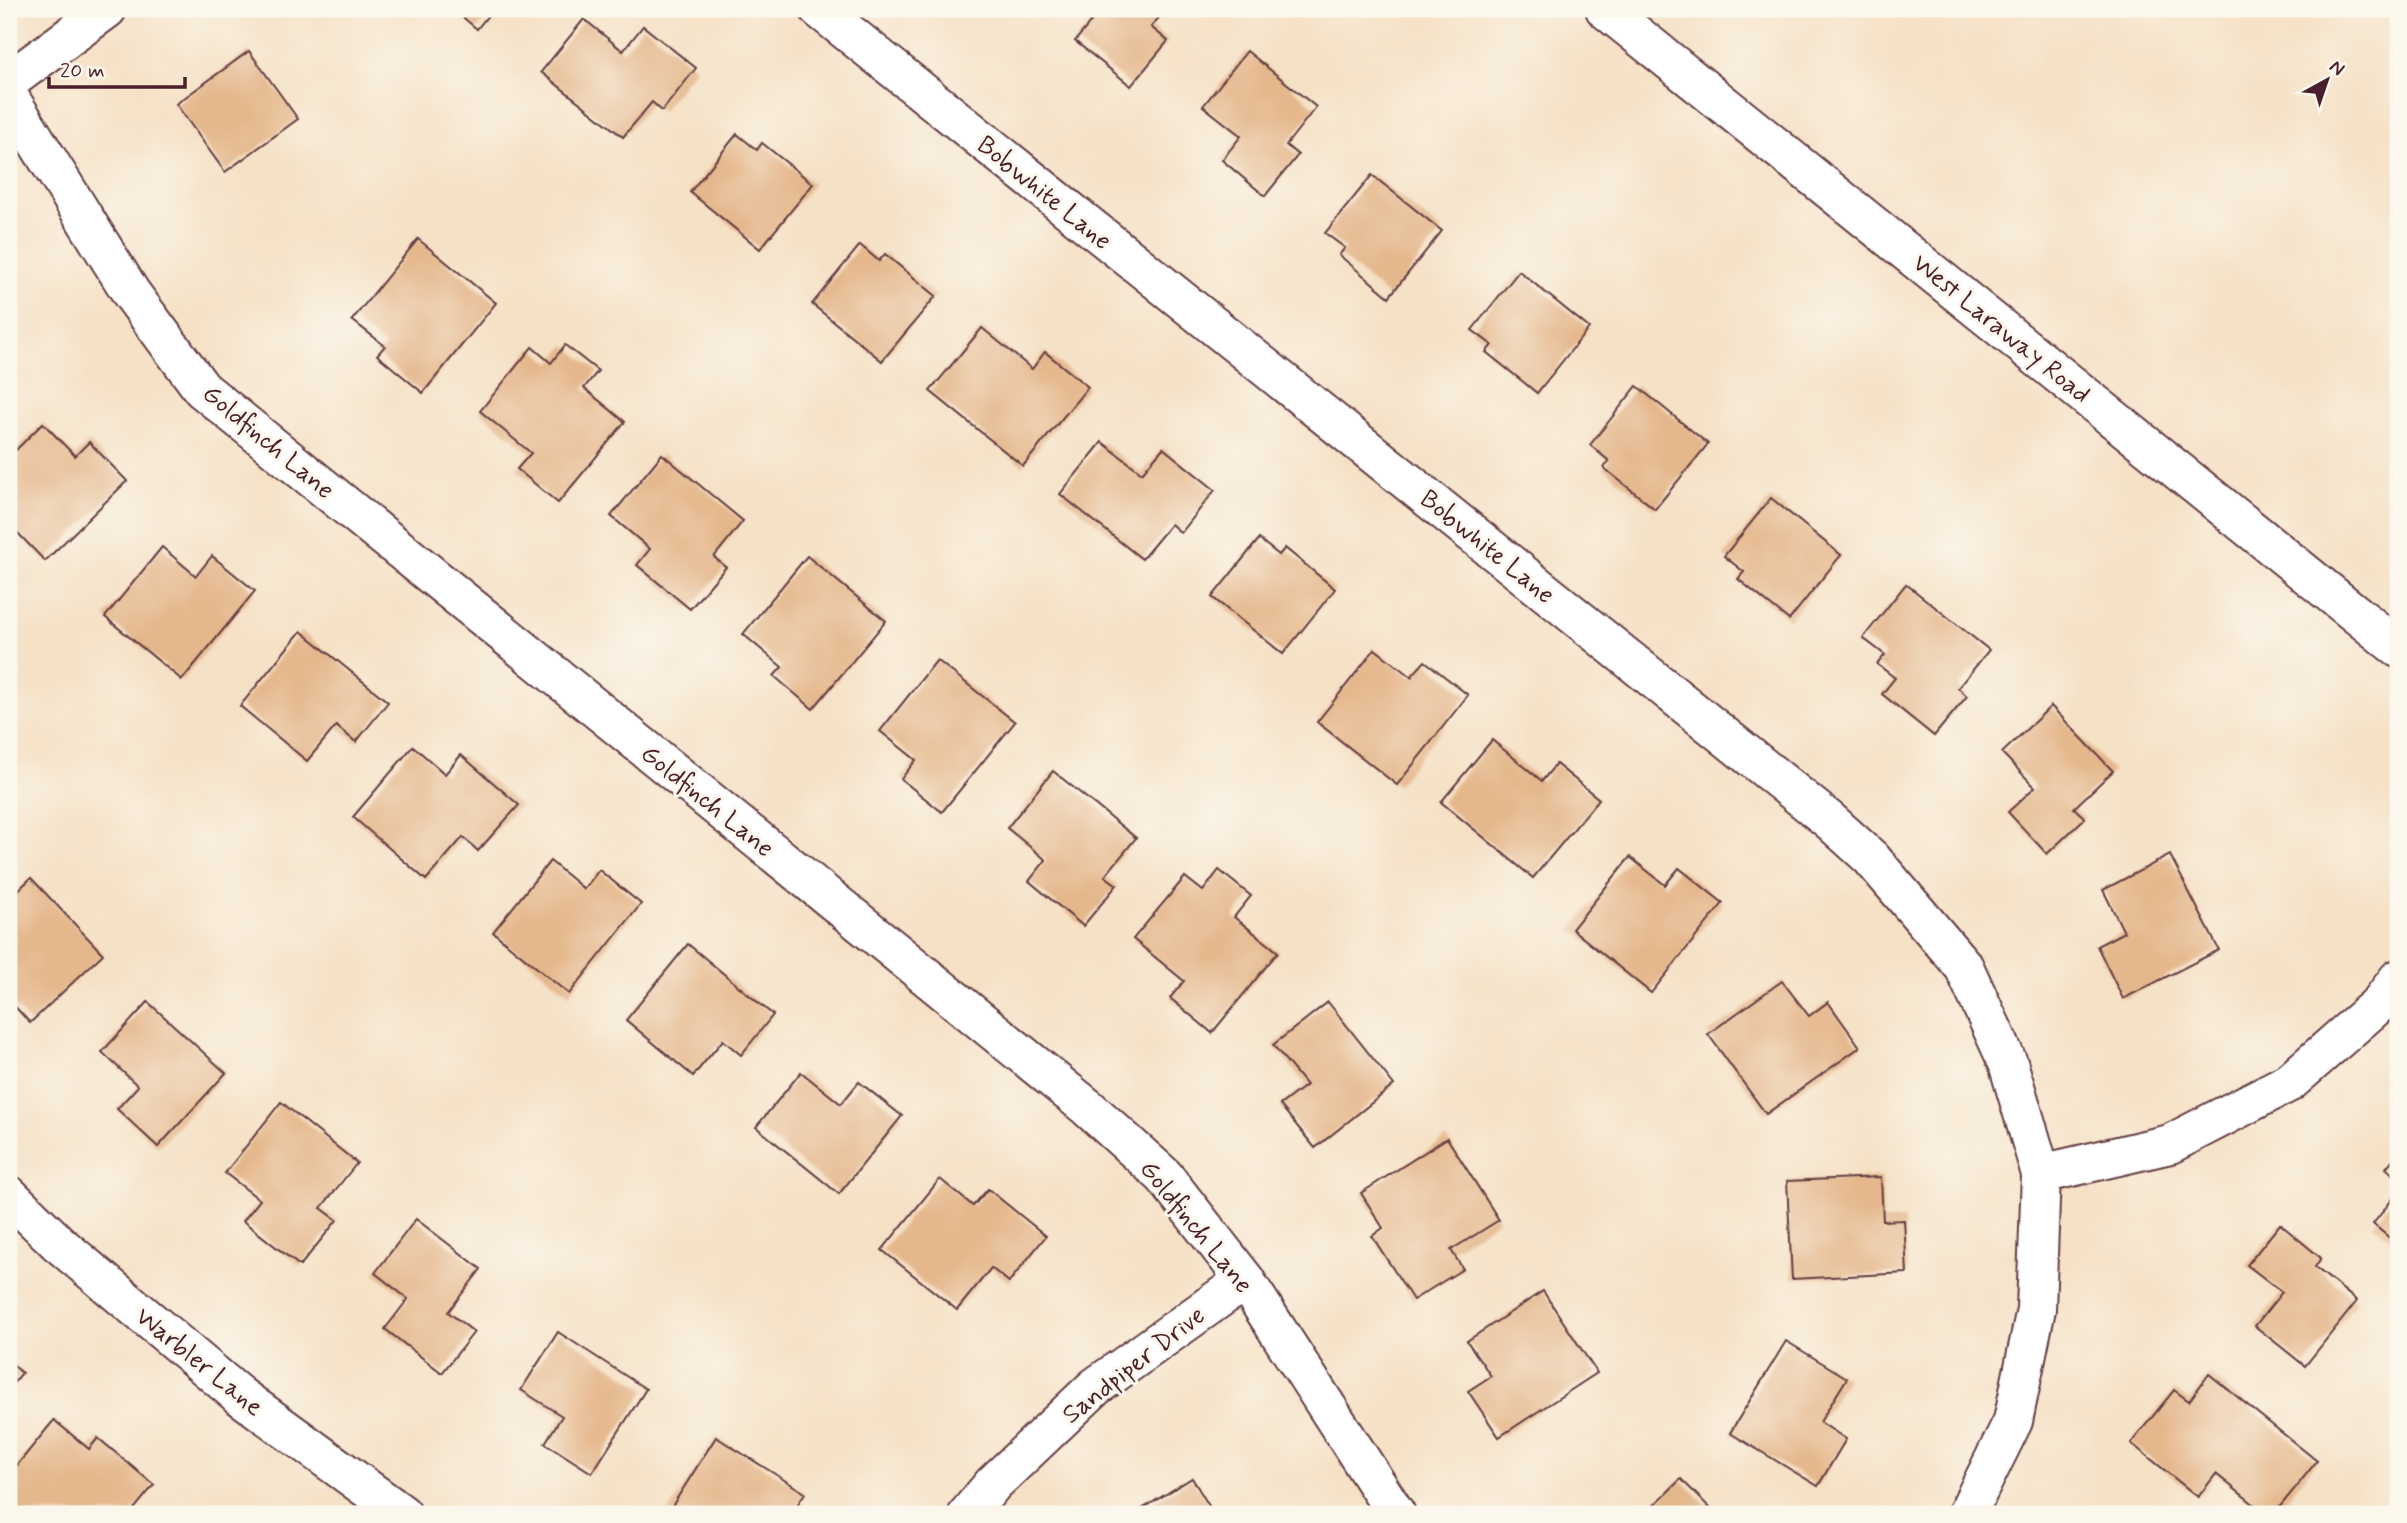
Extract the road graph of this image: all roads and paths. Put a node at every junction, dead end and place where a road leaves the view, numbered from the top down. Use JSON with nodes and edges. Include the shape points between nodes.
{"nodes":[{"id":1,"x":107,"y":9,"type":"edge"},
{"id":2,"x":819,"y":9,"type":"edge"},
{"id":3,"x":1605,"y":9,"type":"edge"},
{"id":4,"x":9,"y":81,"type":"edge"},
{"id":5,"x":9,"y":97,"type":"edge"},
{"id":6,"x":2398,"y":648,"type":"edge"},
{"id":7,"x":2398,"y":979,"type":"edge"},
{"id":8,"x":2041,"y":1174,"type":"junction"},
{"id":9,"x":9,"y":1195,"type":"edge"},
{"id":10,"x":1245,"y":1280,"type":"junction"},
{"id":11,"x":402,"y":1514,"type":"edge"},
{"id":12,"x":968,"y":1514,"type":"edge"},
{"id":13,"x":1396,"y":1514,"type":"edge"},
{"id":14,"x":1967,"y":1514,"type":"edge"}],
"edges":[{"from":1,"to":4,"type":"street"},
{"from":2,"to":8,"type":"street","name":"Bobwhite Lane","via":[[1871,858],[1964,967],[2008,1063]]},
{"from":3,"to":6,"type":"street","name":"West Laraway Road"},
{"from":5,"to":10,"type":"street","name":"Goldfinch Lane","via":[[131,293],[202,388],[1087,1107],[1164,1176]]},
{"from":7,"to":8,"type":"street","via":[[2380,1003],[2290,1082],[2170,1144]]},
{"from":8,"to":14,"type":"street","name":"Bobwhite Lane","via":[[2036,1309],[2013,1421]]},
{"from":9,"to":11,"type":"street","name":"Warbler Lane","via":[[58,1243],[240,1396]]},
{"from":10,"to":12,"type":"street","name":"Sandpiper Drive","via":[[1095,1387]]},
{"from":10,"to":13,"type":"street","name":"Goldfinch Lane"}]}
